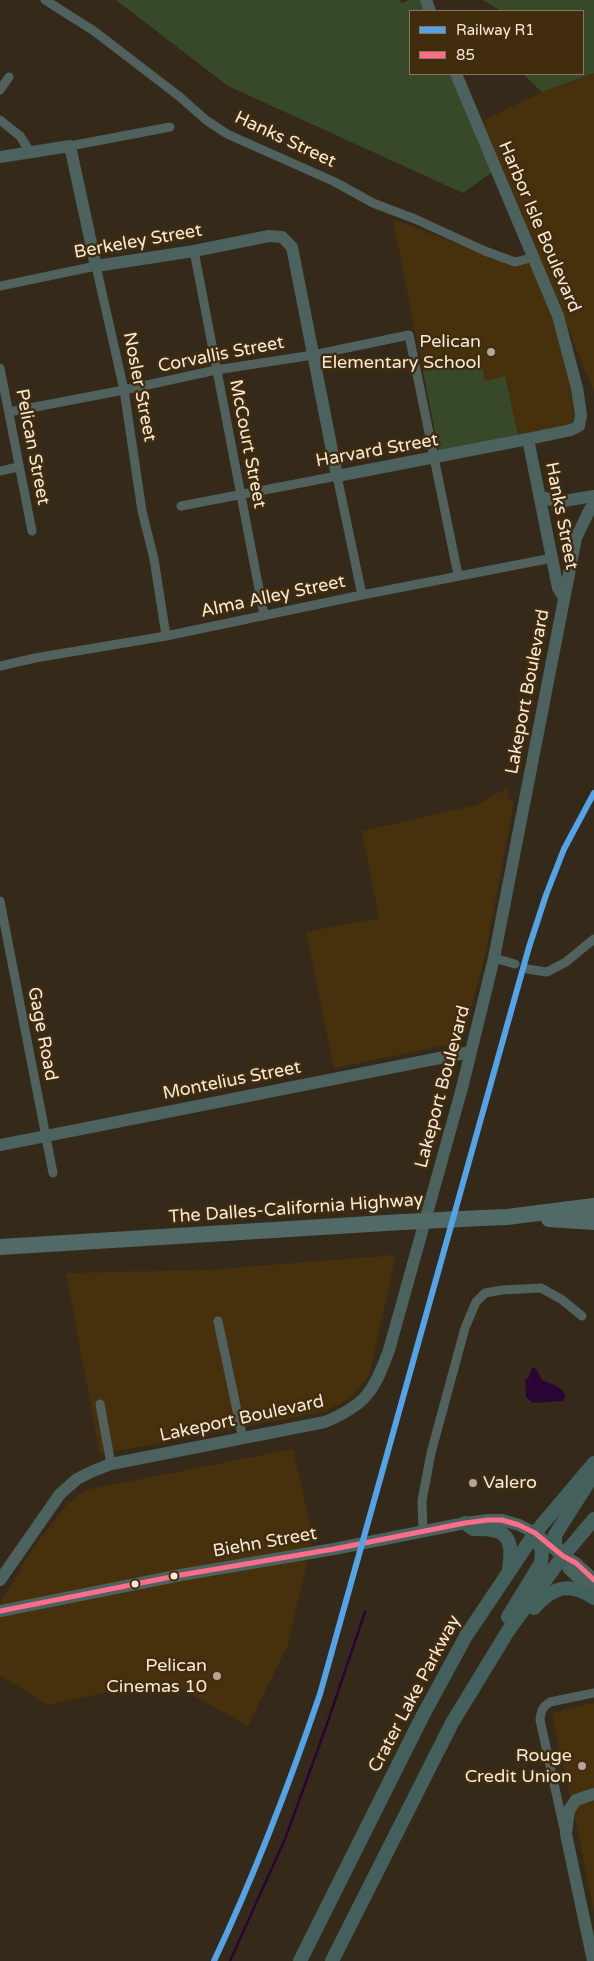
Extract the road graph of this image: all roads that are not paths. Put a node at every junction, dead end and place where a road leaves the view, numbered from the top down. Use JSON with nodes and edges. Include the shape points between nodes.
{"nodes":[{"id":1,"x":45,"y":0,"type":"edge"},
{"id":2,"x":456,"y":75,"type":"edge"},
{"id":3,"x":9,"y":77,"type":"dead end"},
{"id":4,"x":0,"y":90,"type":"edge"},
{"id":5,"x":0,"y":120,"type":"edge"},
{"id":6,"x":170,"y":127,"type":"dead end"},
{"id":7,"x":70,"y":146,"type":"junction"},
{"id":8,"x":30,"y":152,"type":"junction"},
{"id":9,"x":0,"y":157,"type":"edge"},
{"id":10,"x":194,"y":251,"type":"junction"},
{"id":11,"x":534,"y":257,"type":"junction"},
{"id":12,"x":96,"y":266,"type":"junction"},
{"id":13,"x":0,"y":286,"type":"edge"},
{"id":14,"x":313,"y":355,"type":"junction"},
{"id":15,"x":0,"y":368,"type":"edge"},
{"id":16,"x":216,"y":370,"type":"junction"},
{"id":17,"x":1,"y":378,"type":"edge"},
{"id":18,"x":124,"y":390,"type":"junction"},
{"id":19,"x":9,"y":412,"type":"junction"},
{"id":20,"x":579,"y":426,"type":"joint"},
{"id":21,"x":528,"y":439,"type":"junction"},
{"id":22,"x":434,"y":459,"type":"junction"},
{"id":23,"x":18,"y":467,"type":"junction"},
{"id":24,"x":0,"y":471,"type":"edge"},
{"id":25,"x":337,"y":476,"type":"junction"},
{"id":26,"x":240,"y":494,"type":"junction"},
{"id":27,"x":539,"y":496,"type":"junction"},
{"id":28,"x":594,"y":496,"type":"edge"},
{"id":29,"x":182,"y":506,"type":"dead end"},
{"id":30,"x":594,"y":506,"type":"edge"},
{"id":31,"x":32,"y":531,"type":"dead end"},
{"id":32,"x":552,"y":558,"type":"junction"},
{"id":33,"x":458,"y":575,"type":"junction"},
{"id":34,"x":362,"y":595,"type":"junction"},
{"id":35,"x":564,"y":598,"type":"junction"},
{"id":36,"x":264,"y":615,"type":"junction"},
{"id":37,"x":166,"y":636,"type":"junction"},
{"id":38,"x":0,"y":666,"type":"edge"},
{"id":39,"x":0,"y":901,"type":"edge"},
{"id":40,"x":594,"y":939,"type":"edge"},
{"id":41,"x":494,"y":958,"type":"junction"},
{"id":42,"x":515,"y":964,"type":"dead end"},
{"id":43,"x":527,"y":969,"type":"dead end"},
{"id":44,"x":470,"y":1052,"type":"junction"},
{"id":45,"x":45,"y":1136,"type":"junction"},
{"id":46,"x":0,"y":1145,"type":"edge"},
{"id":47,"x":53,"y":1173,"type":"dead end"},
{"id":48,"x":594,"y":1206,"type":"edge"},
{"id":49,"x":594,"y":1213,"type":"edge"},
{"id":50,"x":507,"y":1217,"type":"junction"},
{"id":51,"x":594,"y":1222,"type":"edge"},
{"id":52,"x":0,"y":1247,"type":"edge"},
{"id":53,"x":582,"y":1316,"type":"dead end"},
{"id":54,"x":218,"y":1321,"type":"dead end"},
{"id":55,"x":100,"y":1404,"type":"dead end"},
{"id":56,"x":244,"y":1439,"type":"junction"},
{"id":57,"x":594,"y":1463,"type":"edge"},
{"id":58,"x":111,"y":1464,"type":"junction"},
{"id":59,"x":594,"y":1472,"type":"edge"},
{"id":60,"x":594,"y":1520,"type":"edge"},
{"id":61,"x":465,"y":1523,"type":"junction"},
{"id":62,"x":423,"y":1531,"type":"junction"},
{"id":63,"x":535,"y":1533,"type":"junction"},
{"id":64,"x":563,"y":1556,"type":"junction"},
{"id":65,"x":509,"y":1571,"type":"junction"},
{"id":66,"x":0,"y":1580,"type":"edge"},
{"id":67,"x":594,"y":1580,"type":"edge"},
{"id":68,"x":594,"y":1592,"type":"edge"},
{"id":69,"x":594,"y":1598,"type":"edge"},
{"id":70,"x":0,"y":1611,"type":"edge"},
{"id":71,"x":500,"y":1646,"type":"junction"},
{"id":72,"x":594,"y":1693,"type":"edge"},
{"id":73,"x":594,"y":1794,"type":"edge"},
{"id":74,"x":566,"y":1834,"type":"junction"},
{"id":75,"x":593,"y":1960,"type":"edge"},
{"id":76,"x":300,"y":1961,"type":"edge"},
{"id":77,"x":332,"y":1961,"type":"edge"}],
"edges":[{"from":1,"to":11,"type":"street","name":"Hanks Street","via":[[94,31],[227,134],[335,182],[373,203],[485,251],[515,262]]},
{"from":2,"to":11,"type":"street","name":"Harbor Isle Boulevard"},
{"from":3,"to":4,"type":"street"},
{"from":5,"to":8,"type":"street","via":[[20,136]]},
{"from":6,"to":7,"type":"street"},
{"from":7,"to":8,"type":"street"},
{"from":7,"to":12,"type":"street","name":"Nosler Street"},
{"from":8,"to":9,"type":"street"},
{"from":10,"to":12,"type":"street","name":"Berkeley Street"},
{"from":10,"to":14,"type":"street","name":"Berkeley Street","via":[[269,236],[282,237],[292,247]]},
{"from":10,"to":16,"type":"street","name":"McCourt Street"},
{"from":11,"to":20,"type":"street","name":"Harbor Isle Boulevard","via":[[558,316],[577,388],[581,416]]},
{"from":12,"to":13,"type":"street","name":"Berkeley Street"},
{"from":12,"to":18,"type":"street","name":"Nosler Street"},
{"from":14,"to":16,"type":"street","name":"Corvallis Street"},
{"from":14,"to":22,"type":"street","name":"Corvallis Street","via":[[409,335]]},
{"from":14,"to":25,"type":"street"},
{"from":15,"to":17,"type":"street","name":"Pelican Street"},
{"from":16,"to":18,"type":"street","name":"Corvallis Street"},
{"from":16,"to":26,"type":"street","name":"McCourt Street"},
{"from":17,"to":19,"type":"street","name":"Pelican Street"},
{"from":18,"to":19,"type":"street","name":"Corvallis Street"},
{"from":18,"to":37,"type":"street","name":"Nosler Street","via":[[142,511],[154,559]]},
{"from":19,"to":23,"type":"street","name":"Pelican Street"},
{"from":20,"to":21,"type":"street","name":"Harvard Street"},
{"from":21,"to":22,"type":"street","name":"Harvard Street"},
{"from":21,"to":27,"type":"street","name":"Hanks Street"},
{"from":22,"to":25,"type":"street","name":"Harvard Street"},
{"from":22,"to":33,"type":"street"},
{"from":23,"to":24,"type":"street"},
{"from":23,"to":31,"type":"street","name":"Pelican Street"},
{"from":25,"to":26,"type":"street","name":"Harvard Street"},
{"from":25,"to":34,"type":"street"},
{"from":26,"to":29,"type":"street","name":"Harvard Street"},
{"from":26,"to":36,"type":"street","name":"McCourt Street"},
{"from":27,"to":28,"type":"street","via":[[558,502]]},
{"from":27,"to":32,"type":"street","name":"Hanks Street"},
{"from":30,"to":35,"type":"street","name":"Lakeport Boulevard","via":[[576,538]]},
{"from":32,"to":33,"type":"street","name":"Alma Alley Street"},
{"from":32,"to":35,"type":"street","name":"Hanks Street","via":[[558,588]]},
{"from":33,"to":34,"type":"street","name":"Alma Alley Street"},
{"from":34,"to":36,"type":"street","name":"Alma Alley Street"},
{"from":35,"to":41,"type":"street","name":"Lakeport Boulevard"},
{"from":36,"to":37,"type":"street","name":"Alma Alley Street"},
{"from":37,"to":38,"type":"street","name":"Alma Alley Street"},
{"from":39,"to":45,"type":"street","name":"Gage Road"},
{"from":40,"to":43,"type":"street","via":[[566,962],[547,972]]},
{"from":41,"to":42,"type":"street"},
{"from":41,"to":44,"type":"street","name":"Lakeport Boulevard"},
{"from":44,"to":45,"type":"street","name":"Montelius Street"},
{"from":44,"to":56,"type":"street","name":"Lakeport Boulevard","via":[[379,1378],[365,1399],[348,1412],[325,1422]]},
{"from":45,"to":46,"type":"street","name":"Montelius Street"},
{"from":45,"to":47,"type":"street","name":"Gage Road"},
{"from":48,"to":50,"type":"highway","name":"The Dalles-California Highway"},
{"from":49,"to":50,"type":"highway"},
{"from":50,"to":51,"type":"highway"},
{"from":50,"to":52,"type":"highway","name":"The Dalles-California Highway","bridge":true},
{"from":53,"to":62,"type":"street","via":[[541,1288],[486,1293],[476,1302],[431,1453],[422,1501]]},
{"from":54,"to":56,"type":"street"},
{"from":55,"to":58,"type":"street"},
{"from":56,"to":58,"type":"street","name":"Lakeport Boulevard"},
{"from":57,"to":63,"type":"main road","name":"Crater Lake Parkway"},
{"from":58,"to":66,"type":"street","name":"Lakeport Boulevard","via":[[77,1479],[60,1494]]},
{"from":59,"to":64,"type":"main road","via":[[556,1535],[555,1544]]},
{"from":60,"to":64,"type":"main road"},
{"from":61,"to":62,"type":"street","name":"Biehn Street"},
{"from":61,"to":63,"type":"street","name":"Biehn Street","via":[[502,1520]]},
{"from":61,"to":65,"type":"main road","via":[[473,1529],[492,1528],[506,1538],[511,1553]]},
{"from":62,"to":70,"type":"street","name":"Biehn Street"},
{"from":63,"to":64,"type":"street","name":"Biehn Street"},
{"from":63,"to":65,"type":"main road","name":"Crater Lake Parkway"},
{"from":63,"to":71,"type":"main road","via":[[542,1551],[541,1563],[501,1630]]},
{"from":64,"to":67,"type":"street"},
{"from":64,"to":68,"type":"street","via":[[569,1569]]},
{"from":64,"to":71,"type":"main road"},
{"from":65,"to":76,"type":"main road","name":"Crater Lake Parkway","via":[[466,1636],[422,1717]]},
{"from":69,"to":71,"type":"main road","via":[[574,1588],[555,1590],[542,1599]]},
{"from":71,"to":77,"type":"main road","via":[[452,1723]]},
{"from":72,"to":74,"type":"street","via":[[550,1702],[541,1710],[540,1720]]},
{"from":73,"to":74,"type":"street","via":[[576,1800],[569,1810]]},
{"from":74,"to":75,"type":"street"}]}
